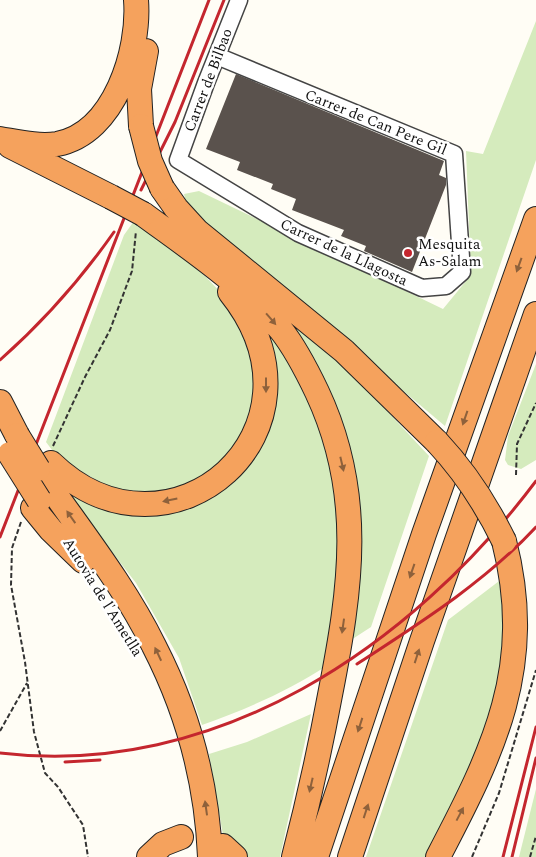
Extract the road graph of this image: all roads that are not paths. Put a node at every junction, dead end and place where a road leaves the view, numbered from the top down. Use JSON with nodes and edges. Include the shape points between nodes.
{"nodes":[{"id":1,"x":136,"y":0,"type":"edge"},
{"id":2,"x":150,"y":0,"type":"edge"},
{"id":3,"x":239,"y":0,"type":"edge"},
{"id":4,"x":217,"y":56,"type":"junction"},
{"id":5,"x":0,"y":140,"type":"edge"},
{"id":6,"x":178,"y":160,"type":"joint"},
{"id":7,"x":536,"y":219,"type":"edge"},
{"id":8,"x":140,"y":221,"type":"junction"},
{"id":9,"x":182,"y":242,"type":"junction"},
{"id":10,"x":226,"y":257,"type":"junction"},
{"id":11,"x":462,"y":272,"type":"joint"},
{"id":12,"x":536,"y":314,"type":"edge"},
{"id":13,"x":0,"y":393,"type":"edge"},
{"id":14,"x":0,"y":402,"type":"edge"},
{"id":15,"x":9,"y":446,"type":"edge"},
{"id":16,"x":41,"y":485,"type":"junction"},
{"id":17,"x":181,"y":837,"type":"dead end"},
{"id":18,"x":222,"y":853,"type":"edge"},
{"id":19,"x":149,"y":857,"type":"edge"},
{"id":20,"x":194,"y":857,"type":"edge"},
{"id":21,"x":294,"y":857,"type":"edge"},
{"id":22,"x":316,"y":857,"type":"edge"},
{"id":23,"x":350,"y":857,"type":"edge"},
{"id":24,"x":438,"y":857,"type":"edge"}],
"edges":[{"from":1,"to":5,"type":"highway","via":[[137,26],[128,70],[100,117],[75,138],[57,144]]},
{"from":2,"to":10,"type":"highway","bridge":true,"via":[[149,38],[139,89],[141,126],[150,161],[162,188],[184,219]]},
{"from":3,"to":4,"type":"street","name":"Carrer de Bilbao"},
{"from":4,"to":6,"type":"street","name":"Carrer de Bilbao"},
{"from":4,"to":11,"type":"street","name":"Carrer de Can Pere Gil","via":[[454,154]]},
{"from":5,"to":8,"type":"highway","bridge":true,"via":[[112,197]]},
{"from":6,"to":11,"type":"street","name":"Carrer de la Llagosta","via":[[298,233],[422,288],[446,286]]},
{"from":7,"to":22,"type":"highway","one_way":true,"via":[[424,534]]},
{"from":8,"to":9,"type":"highway"},
{"from":8,"to":10,"type":"highway"},
{"from":9,"to":16,"type":"highway","one_way":true,"via":[[239,302],[258,338],[266,391],[261,416],[246,450],[211,484],[188,496],[163,502],[132,503],[104,496],[74,482]]},
{"from":9,"to":21,"type":"highway","one_way":true,"via":[[241,287],[282,332],[301,360],[326,412],[346,484],[350,550],[340,647]]},
{"from":24,"to":10,"type":"highway","one_way":true,"bridge":true,"via":[[488,759],[514,684],[519,644],[518,602],[504,541],[481,497],[437,442],[344,351]]},
{"from":23,"to":12,"type":"highway","one_way":true},
{"from":13,"to":15,"type":"highway"},
{"from":14,"to":15,"type":"highway"},
{"from":15,"to":16,"type":"highway","name":"Autovia de l'Ametlla","bridge":true},
{"from":15,"to":16,"type":"highway","via":[[32,441]]},
{"from":18,"to":16,"type":"highway","one_way":true,"via":[[182,710],[154,646],[134,610]]},
{"from":16,"to":20,"type":"highway","name":"Autovia de l'Ametlla","via":[[154,682],[185,780]]},
{"from":17,"to":19,"type":"highway","via":[[163,844]]}]}
